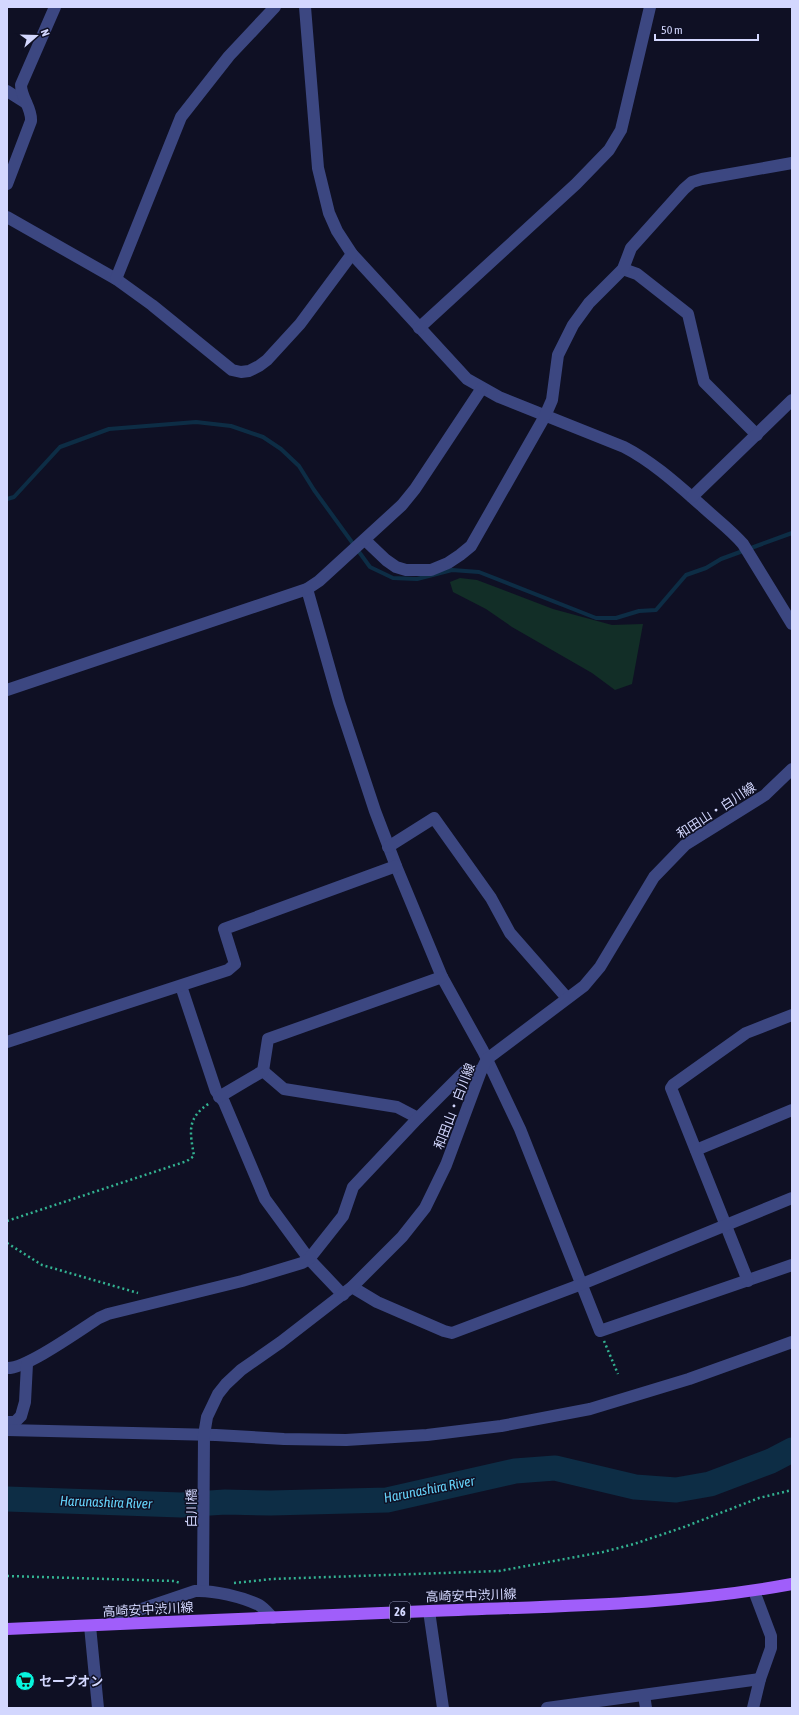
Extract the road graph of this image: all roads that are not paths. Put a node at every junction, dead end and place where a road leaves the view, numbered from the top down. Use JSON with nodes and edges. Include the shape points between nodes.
{"nodes":[{"id":1,"x":55,"y":7,"type":"edge"},
{"id":2,"x":275,"y":7,"type":"edge"},
{"id":3,"x":305,"y":7,"type":"edge"},
{"id":4,"x":650,"y":7,"type":"edge"},
{"id":5,"x":7,"y":91,"type":"edge"},
{"id":6,"x":26,"y":103,"type":"junction"},
{"id":7,"x":792,"y":163,"type":"edge"},
{"id":8,"x":7,"y":184,"type":"edge"},
{"id":9,"x":7,"y":217,"type":"edge"},
{"id":10,"x":352,"y":254,"type":"junction"},
{"id":11,"x":623,"y":269,"type":"junction"},
{"id":12,"x":116,"y":279,"type":"junction"},
{"id":13,"x":419,"y":328,"type":"junction"},
{"id":14,"x":482,"y":388,"type":"junction"},
{"id":15,"x":792,"y":400,"type":"edge"},
{"id":16,"x":545,"y":416,"type":"junction"},
{"id":17,"x":757,"y":435,"type":"junction"},
{"id":18,"x":692,"y":497,"type":"junction"},
{"id":19,"x":364,"y":541,"type":"junction"},
{"id":20,"x":307,"y":589,"type":"junction"},
{"id":21,"x":792,"y":624,"type":"edge"},
{"id":22,"x":7,"y":690,"type":"edge"},
{"id":23,"x":792,"y":769,"type":"edge"},
{"id":24,"x":388,"y":847,"type":"junction"},
{"id":25,"x":396,"y":866,"type":"junction"},
{"id":26,"x":442,"y":977,"type":"junction"},
{"id":27,"x":181,"y":986,"type":"junction"},
{"id":28,"x":567,"y":998,"type":"junction"},
{"id":29,"x":792,"y":1015,"type":"edge"},
{"id":30,"x":7,"y":1042,"type":"edge"},
{"id":31,"x":487,"y":1059,"type":"junction"},
{"id":32,"x":263,"y":1071,"type":"junction"},
{"id":33,"x":481,"y":1071,"type":"junction"},
{"id":34,"x":219,"y":1097,"type":"junction"},
{"id":35,"x":792,"y":1110,"type":"edge"},
{"id":36,"x":418,"y":1118,"type":"junction"},
{"id":37,"x":696,"y":1150,"type":"junction"},
{"id":38,"x":792,"y":1198,"type":"edge"},
{"id":39,"x":726,"y":1225,"type":"junction"},
{"id":40,"x":309,"y":1259,"type":"junction"},
{"id":41,"x":792,"y":1265,"type":"edge"},
{"id":42,"x":748,"y":1281,"type":"junction"},
{"id":43,"x":582,"y":1284,"type":"junction"},
{"id":44,"x":347,"y":1291,"type":"junction"},
{"id":45,"x":792,"y":1342,"type":"edge"},
{"id":46,"x":27,"y":1364,"type":"junction"},
{"id":47,"x":7,"y":1368,"type":"edge"},
{"id":48,"x":7,"y":1422,"type":"edge"},
{"id":49,"x":7,"y":1430,"type":"edge"},
{"id":50,"x":205,"y":1438,"type":"junction"},
{"id":51,"x":792,"y":1584,"type":"edge"},
{"id":52,"x":203,"y":1591,"type":"junction"},
{"id":53,"x":754,"y":1591,"type":"junction"},
{"id":54,"x":429,"y":1611,"type":"junction"},
{"id":55,"x":273,"y":1618,"type":"junction"},
{"id":56,"x":110,"y":1624,"type":"junction"},
{"id":57,"x":90,"y":1626,"type":"junction"},
{"id":58,"x":7,"y":1629,"type":"edge"},
{"id":59,"x":760,"y":1679,"type":"junction"},
{"id":60,"x":644,"y":1695,"type":"junction"},
{"id":61,"x":565,"y":1707,"type":"edge"},
{"id":62,"x":98,"y":1708,"type":"edge"},
{"id":63,"x":443,"y":1708,"type":"edge"},
{"id":64,"x":547,"y":1708,"type":"edge"},
{"id":65,"x":646,"y":1708,"type":"edge"},
{"id":66,"x":753,"y":1708,"type":"edge"}],
"edges":[{"from":1,"to":6,"type":"street","via":[[21,85]]},
{"from":2,"to":12,"type":"street","via":[[229,56],[181,116]]},
{"from":3,"to":10,"type":"street","via":[[318,168],[329,213]]},
{"from":4,"to":13,"type":"street","via":[[621,130],[609,150],[576,184]]},
{"from":5,"to":6,"type":"street"},
{"from":6,"to":8,"type":"street","via":[[32,121]]},
{"from":7,"to":11,"type":"street","via":[[692,182],[631,248]]},
{"from":9,"to":12,"type":"street"},
{"from":10,"to":12,"type":"street","via":[[300,324],[267,360],[259,366],[241,372],[232,370]]},
{"from":10,"to":13,"type":"street"},
{"from":11,"to":16,"type":"street","via":[[588,303],[564,340],[558,354],[552,400]]},
{"from":11,"to":17,"type":"street","via":[[637,274],[688,314],[704,382]]},
{"from":13,"to":14,"type":"street","via":[[467,379]]},
{"from":14,"to":16,"type":"street"},
{"from":14,"to":19,"type":"street","via":[[415,489]]},
{"from":15,"to":17,"type":"street"},
{"from":16,"to":18,"type":"street","via":[[643,457]]},
{"from":16,"to":19,"type":"street","via":[[471,546],[460,555],[431,570],[406,570],[396,567]]},
{"from":17,"to":18,"type":"street"},
{"from":18,"to":21,"type":"street","via":[[743,544]]},
{"from":19,"to":20,"type":"street"},
{"from":20,"to":22,"type":"street"},
{"from":20,"to":24,"type":"street","via":[[339,702]]},
{"from":23,"to":28,"type":"street","name":"和田山・白川線","via":[[765,795],[685,845],[654,877],[600,967],[584,986]]},
{"from":24,"to":25,"type":"street"},
{"from":24,"to":28,"type":"street","via":[[434,818],[490,898],[510,933]]},
{"from":25,"to":26,"type":"street"},
{"from":25,"to":27,"type":"street","via":[[224,929],[235,964],[228,970]]},
{"from":26,"to":31,"type":"street"},
{"from":26,"to":32,"type":"street","via":[[268,1039]]},
{"from":27,"to":30,"type":"street"},
{"from":27,"to":34,"type":"street"},
{"from":28,"to":31,"type":"street","name":"和田山・白川線"},
{"from":29,"to":37,"type":"street","via":[[746,1033],[673,1085],[672,1092]]},
{"from":31,"to":33,"type":"street","name":"和田山・白川線"},
{"from":31,"to":43,"type":"street","via":[[520,1129]]},
{"from":32,"to":34,"type":"street"},
{"from":32,"to":36,"type":"street","via":[[284,1089],[397,1107]]},
{"from":33,"to":36,"type":"street","via":[[464,1072]]},
{"from":33,"to":44,"type":"street","name":"和田山・白川線","via":[[446,1165],[425,1208],[402,1237]]},
{"from":34,"to":40,"type":"street","via":[[224,1102],[265,1199]]},
{"from":35,"to":37,"type":"street"},
{"from":36,"to":40,"type":"street","via":[[353,1187],[343,1216]]},
{"from":37,"to":39,"type":"street"},
{"from":38,"to":39,"type":"street"},
{"from":39,"to":42,"type":"street"},
{"from":39,"to":43,"type":"street"},
{"from":40,"to":44,"type":"street"},
{"from":40,"to":46,"type":"street","via":[[287,1268],[108,1314]]},
{"from":41,"to":42,"type":"street"},
{"from":42,"to":43,"type":"street","via":[[600,1332]]},
{"from":43,"to":44,"type":"street","via":[[452,1333]]},
{"from":44,"to":50,"type":"street","name":"和田山・白川線","via":[[226,1384],[207,1417]]},
{"from":45,"to":50,"type":"street","via":[[689,1379],[590,1409],[508,1424],[427,1435],[346,1440]]},
{"from":46,"to":47,"type":"street","via":[[13,1369]]},
{"from":46,"to":48,"type":"street","via":[[25,1402],[21,1416],[15,1422]]},
{"from":49,"to":50,"type":"street"},
{"from":50,"to":52,"type":"street","name":"白川橋"},
{"from":51,"to":53,"type":"main road","name":"高崎安中渋川線","number":"26"},
{"from":52,"to":55,"type":"street","via":[[215,1592],[260,1606]]},
{"from":52,"to":56,"type":"street","via":[[195,1591],[130,1613]]},
{"from":53,"to":54,"type":"main road","name":"高崎安中渋川線","number":"26","via":[[675,1599]]},
{"from":53,"to":59,"type":"street","via":[[771,1636],[771,1648]]},
{"from":54,"to":55,"type":"main road","name":"高崎安中渋川線","number":"26"},
{"from":54,"to":63,"type":"street"},
{"from":55,"to":56,"type":"main road","name":"高崎安中渋川線","number":"26"},
{"from":56,"to":57,"type":"main road","name":"高崎安中渋川線","number":"26"},
{"from":57,"to":58,"type":"main road","name":"高崎安中渋川線","number":"26"},
{"from":57,"to":62,"type":"street"},
{"from":59,"to":60,"type":"street"},
{"from":59,"to":66,"type":"street"},
{"from":60,"to":61,"type":"street"},
{"from":60,"to":65,"type":"street"},
{"from":61,"to":64,"type":"street"}]}
